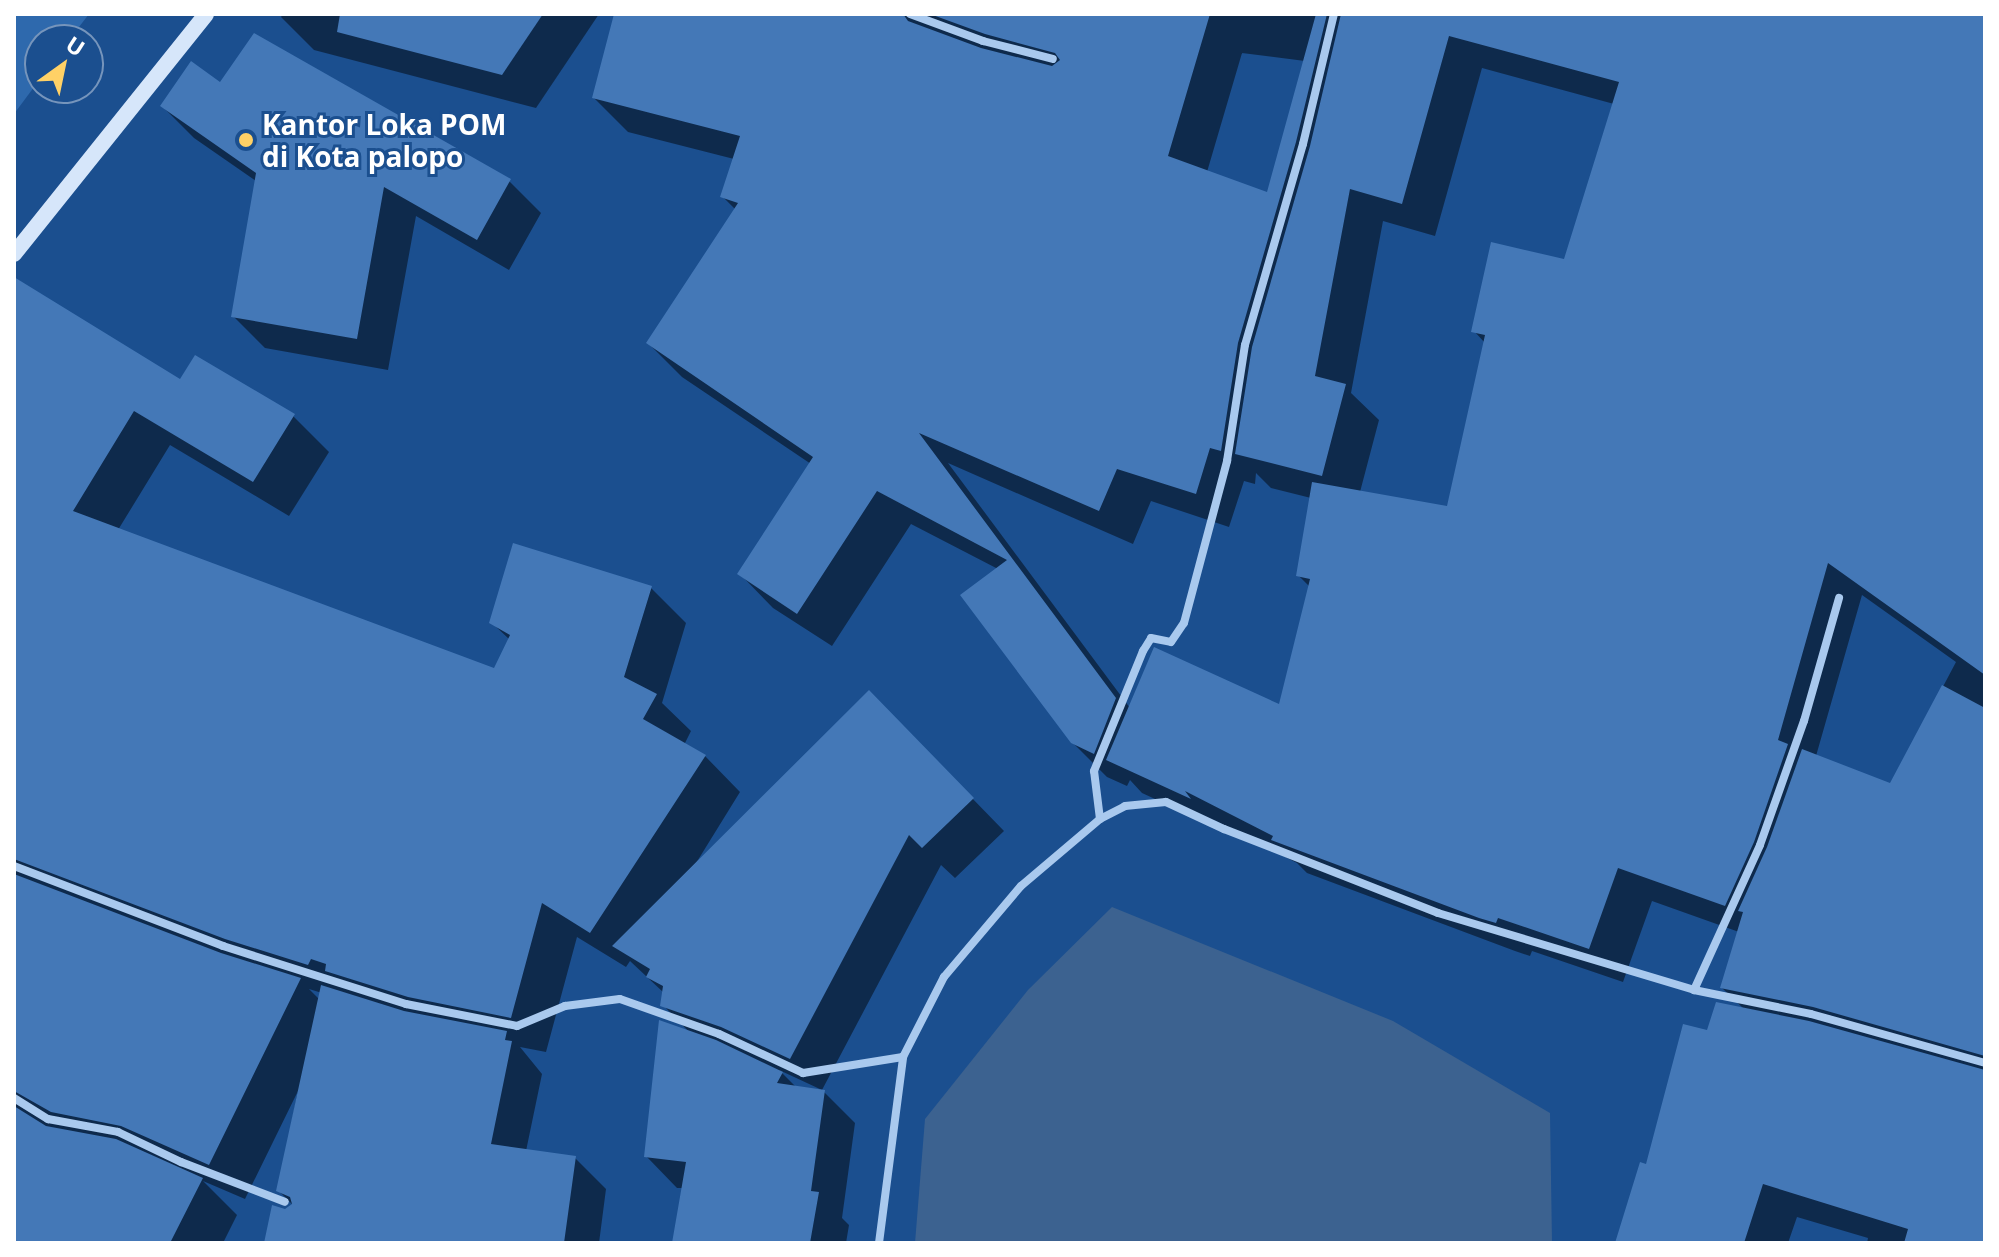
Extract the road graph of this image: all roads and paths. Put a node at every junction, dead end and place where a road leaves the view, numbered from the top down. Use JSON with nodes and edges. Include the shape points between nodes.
{"nodes":[{"id":1,"x":206,"y":14,"type":"edge"},
{"id":2,"x":910,"y":14,"type":"edge"},
{"id":3,"x":1334,"y":14,"type":"edge"},
{"id":4,"x":1053,"y":59,"type":"dead end"},
{"id":5,"x":14,"y":254,"type":"edge"},
{"id":6,"x":1839,"y":598,"type":"dead end"},
{"id":7,"x":1100,"y":819,"type":"junction"},
{"id":8,"x":14,"y":866,"type":"edge"},
{"id":9,"x":1694,"y":990,"type":"junction"},
{"id":10,"x":903,"y":1057,"type":"junction"},
{"id":11,"x":1985,"y":1063,"type":"edge"},
{"id":12,"x":14,"y":1098,"type":"edge"},
{"id":13,"x":285,"y":1202,"type":"dead end"},
{"id":14,"x":879,"y":1243,"type":"edge"}],
"edges":[{"from":1,"to":5,"type":"street"},
{"from":2,"to":4,"type":"street"},
{"from":3,"to":7,"type":"street","via":[[1245,345],[1227,461],[1184,623],[1171,642],[1151,638],[1143,651],[1094,771]]},
{"from":6,"to":9,"type":"street","via":[[1804,721],[1760,845]]},
{"from":7,"to":9,"type":"street","via":[[1125,806],[1166,802],[1438,913]]},
{"from":7,"to":10,"type":"street","via":[[1021,886],[944,977]]},
{"from":8,"to":10,"type":"street","via":[[223,946],[406,1004],[517,1026],[565,1006],[620,999],[719,1034],[803,1073]]},
{"from":9,"to":11,"type":"street","via":[[1811,1014]]},
{"from":10,"to":14,"type":"street"},
{"from":12,"to":13,"type":"street","via":[[48,1119],[118,1132]]}]}
